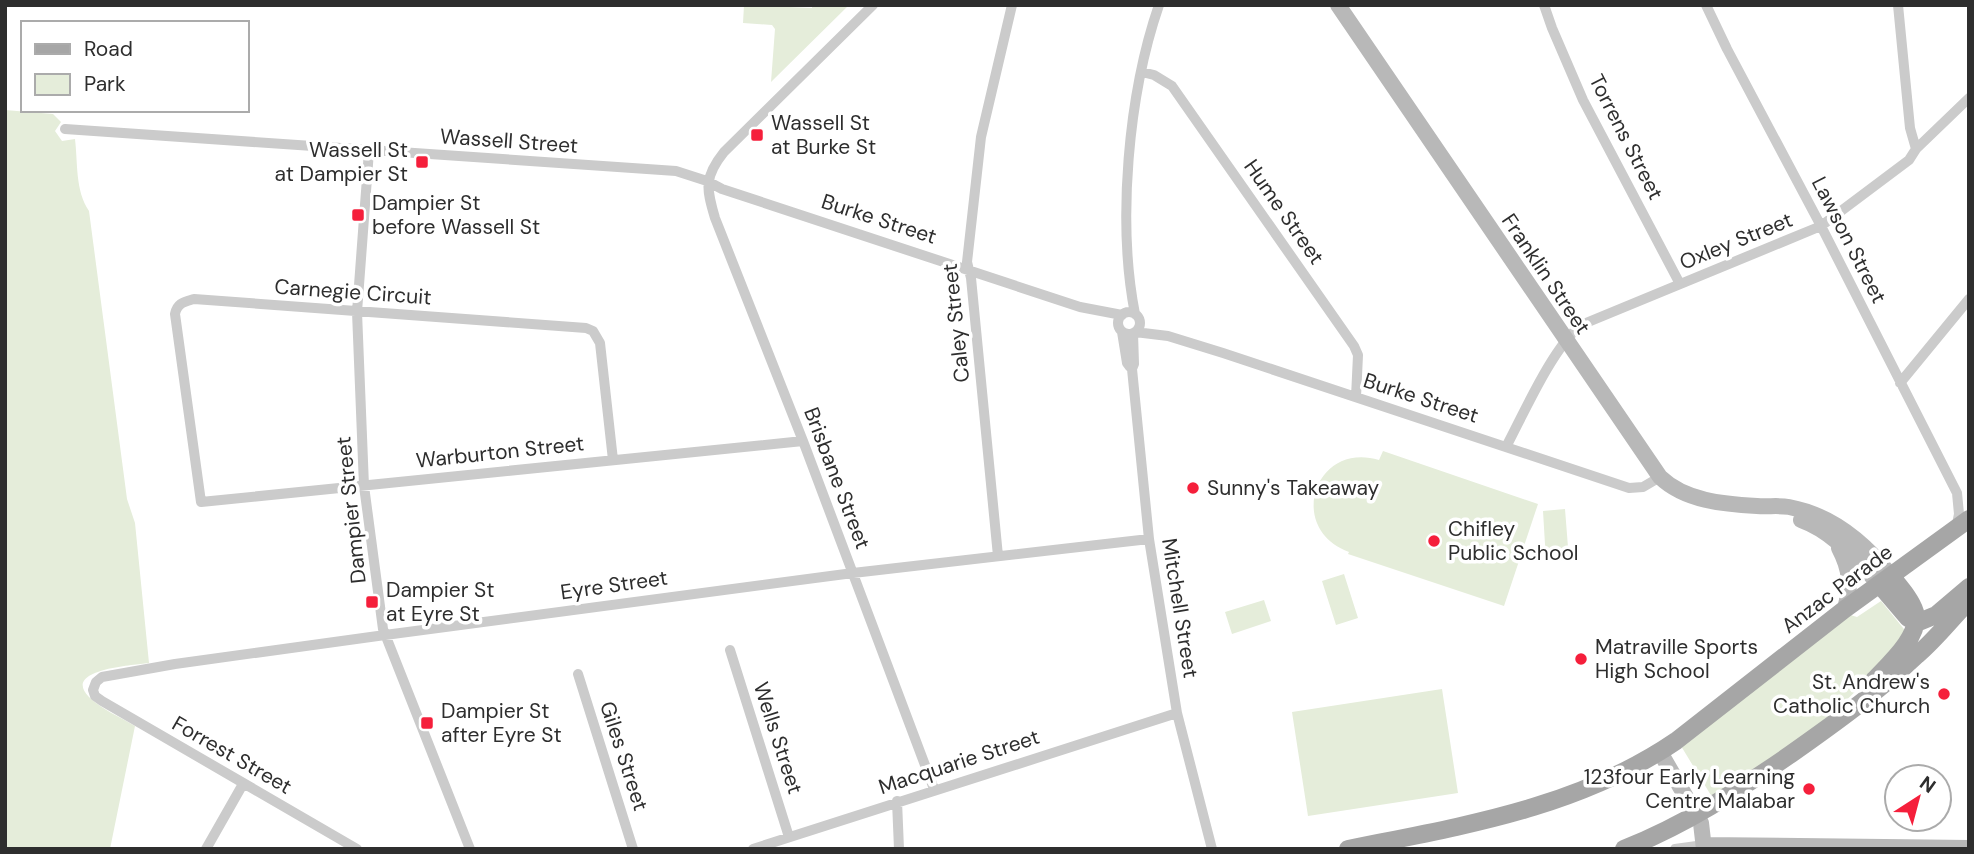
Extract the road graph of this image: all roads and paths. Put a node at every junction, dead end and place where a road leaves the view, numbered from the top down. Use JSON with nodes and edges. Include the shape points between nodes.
{"nodes":[{"id":1,"x":873,"y":5,"type":"edge"},
{"id":2,"x":1012,"y":5,"type":"edge"},
{"id":3,"x":1159,"y":5,"type":"edge"},
{"id":4,"x":1338,"y":5,"type":"edge"},
{"id":5,"x":1544,"y":5,"type":"edge"},
{"id":6,"x":1706,"y":5,"type":"edge"},
{"id":7,"x":1898,"y":5,"type":"edge"},
{"id":8,"x":1142,"y":72,"type":"junction"},
{"id":9,"x":1969,"y":98,"type":"edge"},
{"id":10,"x":65,"y":129,"type":"dead end"},
{"id":11,"x":1916,"y":149,"type":"junction"},
{"id":12,"x":369,"y":151,"type":"junction"},
{"id":13,"x":707,"y":181,"type":"junction"},
{"id":14,"x":1821,"y":226,"type":"junction"},
{"id":15,"x":968,"y":269,"type":"junction"},
{"id":16,"x":1680,"y":284,"type":"junction"},
{"id":17,"x":1969,"y":299,"type":"edge"},
{"id":18,"x":357,"y":312,"type":"junction"},
{"id":19,"x":1129,"y":324,"type":"junction"},
{"id":20,"x":1566,"y":341,"type":"junction"},
{"id":21,"x":1900,"y":383,"type":"junction"},
{"id":22,"x":1356,"y":397,"type":"junction"},
{"id":23,"x":803,"y":441,"type":"junction"},
{"id":24,"x":1506,"y":447,"type":"junction"},
{"id":25,"x":613,"y":460,"type":"junction"},
{"id":26,"x":1660,"y":477,"type":"junction"},
{"id":27,"x":364,"y":486,"type":"junction"},
{"id":28,"x":1957,"y":493,"type":"junction"},
{"id":29,"x":1969,"y":498,"type":"edge"},
{"id":30,"x":201,"y":502,"type":"joint"},
{"id":31,"x":1761,"y":506,"type":"junction"},
{"id":32,"x":1963,"y":524,"type":"edge"},
{"id":33,"x":1832,"y":537,"type":"junction"},
{"id":34,"x":1149,"y":539,"type":"junction"},
{"id":35,"x":998,"y":556,"type":"junction"},
{"id":36,"x":853,"y":573,"type":"junction"},
{"id":37,"x":1885,"y":580,"type":"junction"},
{"id":38,"x":1969,"y":587,"type":"edge"},
{"id":39,"x":1969,"y":601,"type":"edge"},
{"id":40,"x":1845,"y":609,"type":"junction"},
{"id":41,"x":1915,"y":621,"type":"junction"},
{"id":42,"x":384,"y":635,"type":"junction"},
{"id":43,"x":730,"y":650,"type":"dead end"},
{"id":44,"x":578,"y":674,"type":"dead end"},
{"id":45,"x":93,"y":690,"type":"joint"},
{"id":46,"x":1850,"y":712,"type":"junction"},
{"id":47,"x":1177,"y":713,"type":"junction"},
{"id":48,"x":1660,"y":752,"type":"junction"},
{"id":49,"x":243,"y":784,"type":"junction"},
{"id":50,"x":934,"y":789,"type":"junction"},
{"id":51,"x":897,"y":802,"type":"junction"},
{"id":52,"x":1696,"y":813,"type":"junction"},
{"id":53,"x":789,"y":837,"type":"junction"},
{"id":54,"x":1704,"y":847,"type":"edge"},
{"id":55,"x":1866,"y":848,"type":"edge"},
{"id":56,"x":1969,"y":848,"type":"edge"},
{"id":57,"x":206,"y":849,"type":"edge"},
{"id":58,"x":357,"y":849,"type":"edge"},
{"id":59,"x":470,"y":849,"type":"edge"},
{"id":60,"x":633,"y":849,"type":"edge"},
{"id":61,"x":753,"y":849,"type":"edge"},
{"id":62,"x":899,"y":849,"type":"edge"},
{"id":63,"x":1212,"y":849,"type":"edge"},
{"id":64,"x":1348,"y":849,"type":"edge"},
{"id":65,"x":1624,"y":849,"type":"edge"},
{"id":66,"x":1675,"y":849,"type":"edge"}],
"edges":[{"from":1,"to":13,"type":"street","via":[[724,152]]},
{"from":2,"to":15,"type":"street","name":"Caley Street","via":[[981,137]]},
{"from":3,"to":8,"type":"street","name":"Mitchell Street"},
{"from":4,"to":20,"type":"street","name":"Franklin Street"},
{"from":5,"to":16,"type":"street","name":"Torrens Street","via":[[1583,100]]},
{"from":6,"to":14,"type":"street","name":"Lawson Street"},
{"from":7,"to":11,"type":"street"},
{"from":8,"to":19,"type":"street","name":"Mitchell Street","via":[[1132,116],[1124,272]]},
{"from":8,"to":22,"type":"street","name":"Hume Street","via":[[1172,86],[1354,346],[1358,355]]},
{"from":9,"to":11,"type":"street","name":"Oxley Street"},
{"from":10,"to":12,"type":"street","name":"Wassell Street"},
{"from":11,"to":14,"type":"street","name":"Oxley Street","via":[[1909,160]]},
{"from":12,"to":13,"type":"street","name":"Wassell Street","via":[[676,171]]},
{"from":12,"to":18,"type":"street","name":"Dampier Street"},
{"from":13,"to":15,"type":"street","name":"Burke Street"},
{"from":13,"to":23,"type":"street","name":"Brisbane Street","via":[[715,218]]},
{"from":14,"to":16,"type":"street","name":"Oxley Street"},
{"from":14,"to":21,"type":"street","name":"Lawson Street"},
{"from":15,"to":19,"type":"street","name":"Burke Street"},
{"from":15,"to":35,"type":"street","name":"Caley Street"},
{"from":16,"to":20,"type":"street","name":"Oxley Street","via":[[1581,325]]},
{"from":17,"to":21,"type":"street"},
{"from":18,"to":25,"type":"street","name":"Carnegie Circuit","via":[[593,331],[600,343]]},
{"from":18,"to":27,"type":"street","name":"Dampier Street"},
{"from":18,"to":30,"type":"street","name":"Carnegie Circuit","via":[[194,299],[176,307]]},
{"from":19,"to":22,"type":"street","name":"Burke Street"},
{"from":19,"to":34,"type":"street","name":"Mitchell Street","via":[[1127,363],[1132,369]]},
{"from":20,"to":24,"type":"street"},
{"from":20,"to":26,"type":"street","name":"Franklin Street"},
{"from":21,"to":28,"type":"street","name":"Lawson Street"},
{"from":22,"to":24,"type":"street","name":"Burke Street"},
{"from":23,"to":25,"type":"street","name":"Warburton Street"},
{"from":23,"to":36,"type":"street","name":"Brisbane Street"},
{"from":24,"to":26,"type":"street","name":"Burke Street","via":[[1629,488],[1643,488]]},
{"from":25,"to":27,"type":"street","name":"Warburton Street"},
{"from":26,"to":31,"type":"street","name":"Franklin Street","via":[[1676,490],[1701,498]]},
{"from":27,"to":30,"type":"street","name":"Warburton Street"},
{"from":27,"to":42,"type":"street","name":"Dampier Street"},
{"from":28,"to":29,"type":"street"},
{"from":28,"to":32,"type":"street","name":"Lawson Street"},
{"from":31,"to":33,"type":"street","name":"Franklin Street","via":[[1810,523]]},
{"from":31,"to":37,"type":"street","name":"Franklin Street","via":[[1789,507],[1826,519],[1854,538]]},
{"from":32,"to":37,"type":"main road","name":"Anzac Parade"},
{"from":33,"to":37,"type":"street","name":"Franklin Street"},
{"from":33,"to":40,"type":"street","via":[[1850,571]]},
{"from":34,"to":35,"type":"street","name":"Eyre Street"},
{"from":34,"to":47,"type":"street","name":"Mitchell Street"},
{"from":35,"to":36,"type":"street","name":"Eyre Street"},
{"from":36,"to":42,"type":"street","name":"Eyre Street"},
{"from":36,"to":50,"type":"street","name":"Brisbane Street"},
{"from":37,"to":40,"type":"main road","name":"Anzac Parade"},
{"from":37,"to":41,"type":"main road","via":[[1908,618]]},
{"from":38,"to":41,"type":"main road","via":[[1930,619]]},
{"from":39,"to":46,"type":"main road","via":[[1917,656]]},
{"from":40,"to":48,"type":"main road","name":"Anzac Parade"},
{"from":41,"to":46,"type":"main road","via":[[1912,635]]},
{"from":42,"to":45,"type":"street","name":"Eyre Street","via":[[102,677]]},
{"from":42,"to":59,"type":"street","name":"Dampier Street"},
{"from":43,"to":53,"type":"street","name":"Wells Street"},
{"from":44,"to":60,"type":"street","name":"Giles Street"},
{"from":45,"to":49,"type":"street","name":"Forrest Street","via":[[102,701]]},
{"from":46,"to":52,"type":"main road"},
{"from":47,"to":50,"type":"street","name":"Macquarie Street"},
{"from":47,"to":63,"type":"street","name":"Mitchell Street"},
{"from":48,"to":52,"type":"street"},
{"from":48,"to":64,"type":"main road","name":"Anzac Parade","via":[[1598,784],[1536,808]]},
{"from":49,"to":57,"type":"street"},
{"from":49,"to":58,"type":"street","name":"Forrest Street"},
{"from":50,"to":51,"type":"street","name":"Macquarie Street"},
{"from":51,"to":53,"type":"street","name":"Macquarie Street"},
{"from":51,"to":62,"type":"street"},
{"from":52,"to":54,"type":"street"},
{"from":52,"to":65,"type":"main road"},
{"from":53,"to":61,"type":"street","name":"Macquarie Street"},
{"from":54,"to":55,"type":"street"},
{"from":54,"to":66,"type":"street"},
{"from":55,"to":56,"type":"street"}]}
